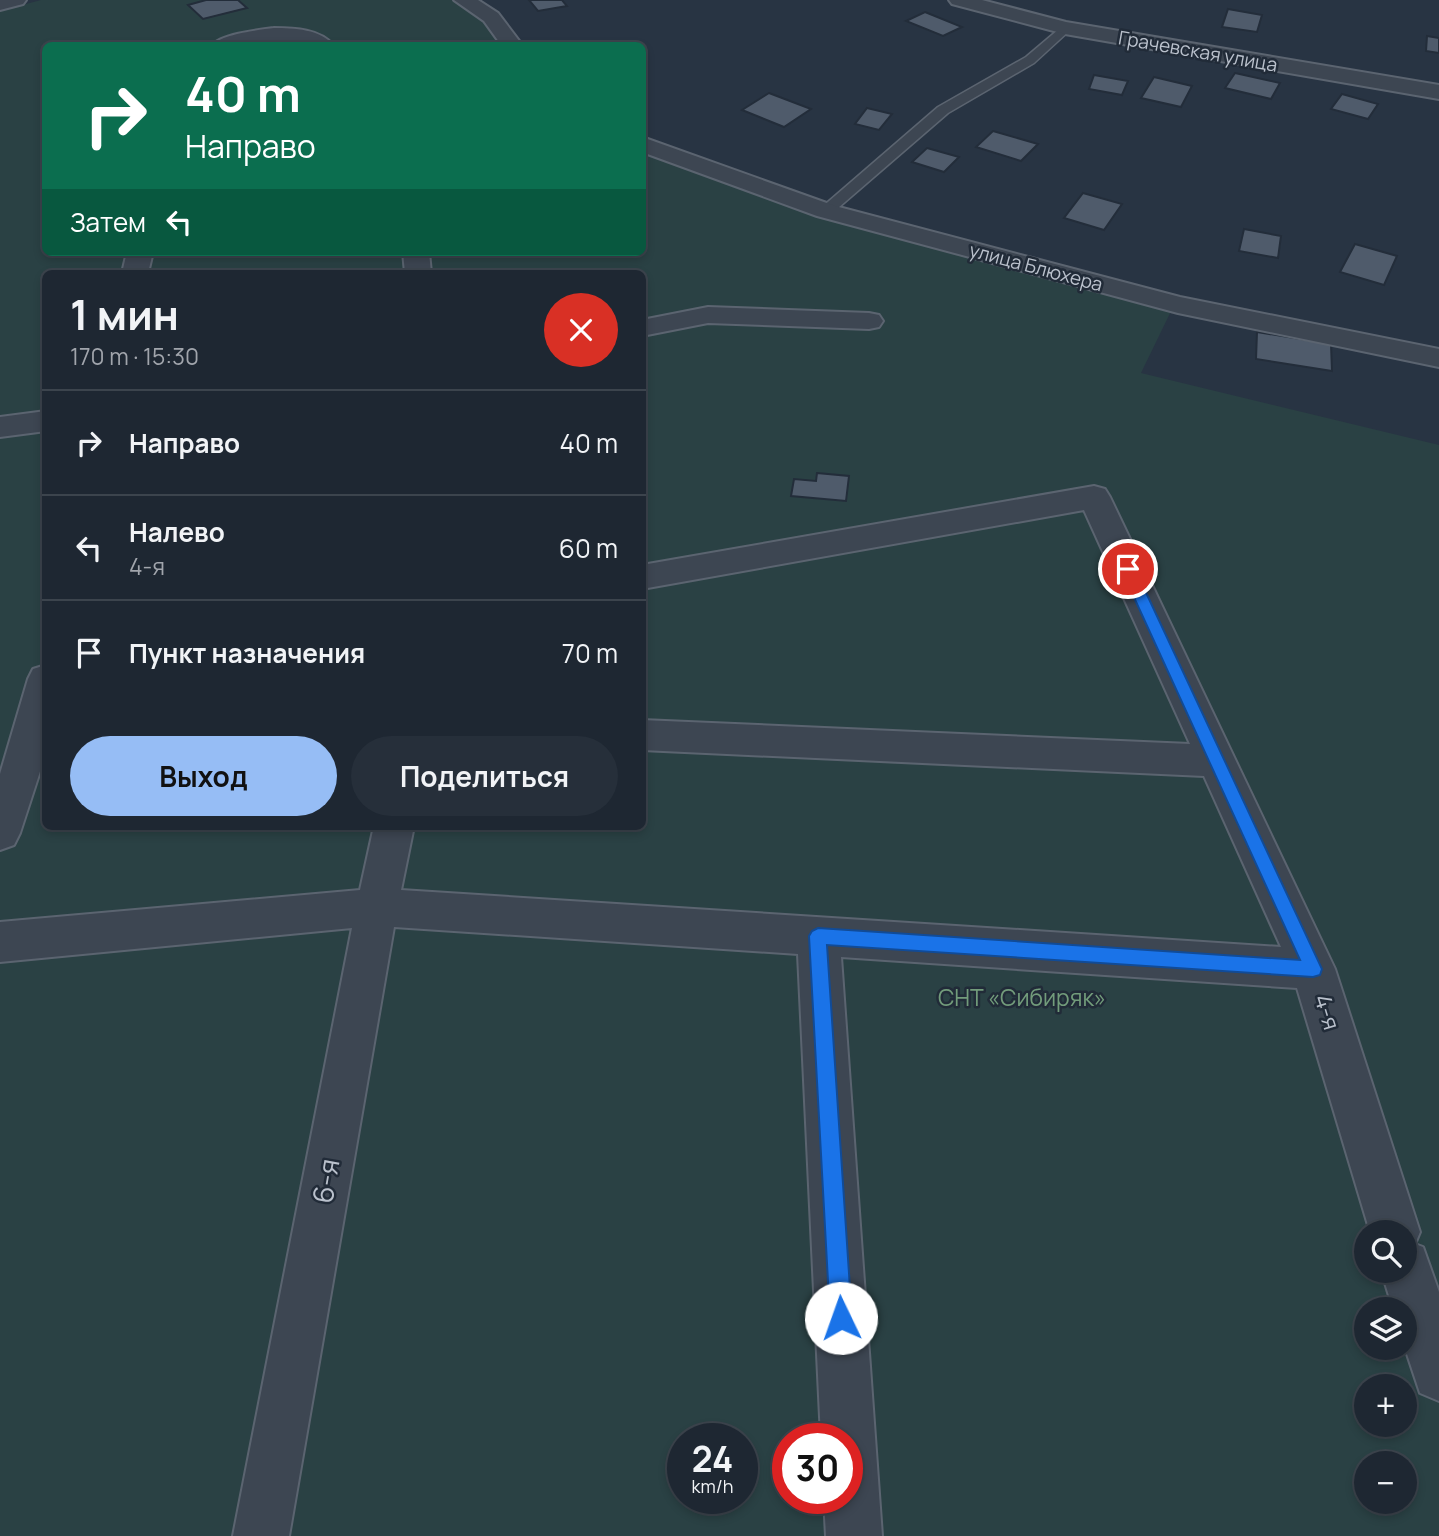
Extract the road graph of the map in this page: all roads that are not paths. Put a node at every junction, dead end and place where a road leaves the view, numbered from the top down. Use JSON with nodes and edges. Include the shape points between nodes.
{"nodes":[{"id":1,"x":16,"y":0,"type":"edge"},
{"id":2,"x":464,"y":0,"type":"edge"},
{"id":3,"x":959,"y":0,"type":"edge"},
{"id":4,"x":0,"y":4,"type":"edge"},
{"id":5,"x":1065,"y":28,"type":"junction"},
{"id":6,"x":235,"y":42,"type":"edge"},
{"id":7,"x":319,"y":42,"type":"edge"},
{"id":8,"x":510,"y":42,"type":"edge"},
{"id":9,"x":1439,"y":92,"type":"edge"},
{"id":10,"x":646,"y":145,"type":"edge"},
{"id":11,"x":826,"y":211,"type":"junction"},
{"id":12,"x":869,"y":321,"type":"dead end"},
{"id":13,"x":646,"y":327,"type":"edge"},
{"id":14,"x":1439,"y":358,"type":"edge"},
{"id":15,"x":42,"y":422,"type":"edge"},
{"id":16,"x":0,"y":427,"type":"edge"},
{"id":17,"x":646,"y":576,"type":"edge"},
{"id":18,"x":42,"y":691,"type":"edge"},
{"id":19,"x":646,"y":735,"type":"edge"},
{"id":20,"x":26,"y":740,"type":"edge"},
{"id":21,"x":1218,"y":761,"type":"junction"},
{"id":22,"x":393,"y":830,"type":"edge"},
{"id":23,"x":0,"y":833,"type":"edge"},
{"id":24,"x":377,"y":907,"type":"junction"},
{"id":25,"x":818,"y":936,"type":"junction"},
{"id":26,"x":0,"y":942,"type":"edge"},
{"id":27,"x":1313,"y":969,"type":"junction"},
{"id":28,"x":1391,"y":1220,"type":"edge"},
{"id":29,"x":1411,"y":1283,"type":"edge"},
{"id":30,"x":1439,"y":1374,"type":"edge"},
{"id":31,"x":261,"y":1536,"type":"edge"},
{"id":32,"x":854,"y":1536,"type":"edge"}],
"edges":[{"from":1,"to":4,"type":"street"},
{"from":2,"to":8,"type":"street","via":[[491,17]]},
{"from":3,"to":5,"type":"street","name":"Грачевская улица"},
{"from":5,"to":9,"type":"street","name":"Грачевская улица"},
{"from":5,"to":11,"type":"lane","via":[[1030,60],[943,110]]},
{"from":6,"to":7,"type":"street","via":[[283,35]]},
{"from":10,"to":11,"type":"street","name":"улица Блюхера"},
{"from":11,"to":14,"type":"street","name":"улица Блюхера","via":[[1178,305]]},
{"from":12,"to":13,"type":"street","via":[[709,315]]},
{"from":15,"to":16,"type":"street"},
{"from":17,"to":21,"type":"street","name":"4-я","via":[[1094,497]]},
{"from":18,"to":20,"type":"street"},
{"from":19,"to":21,"type":"street"},
{"from":20,"to":23,"type":"street"},
{"from":21,"to":27,"type":"street","name":"4-я"},
{"from":22,"to":24,"type":"street","name":"6-я"},
{"from":24,"to":25,"type":"street"},
{"from":24,"to":26,"type":"street"},
{"from":24,"to":31,"type":"street","name":"6-я"},
{"from":25,"to":27,"type":"street"},
{"from":25,"to":32,"type":"street"},
{"from":27,"to":28,"type":"street","name":"4-я"},
{"from":29,"to":30,"type":"street"}]}
